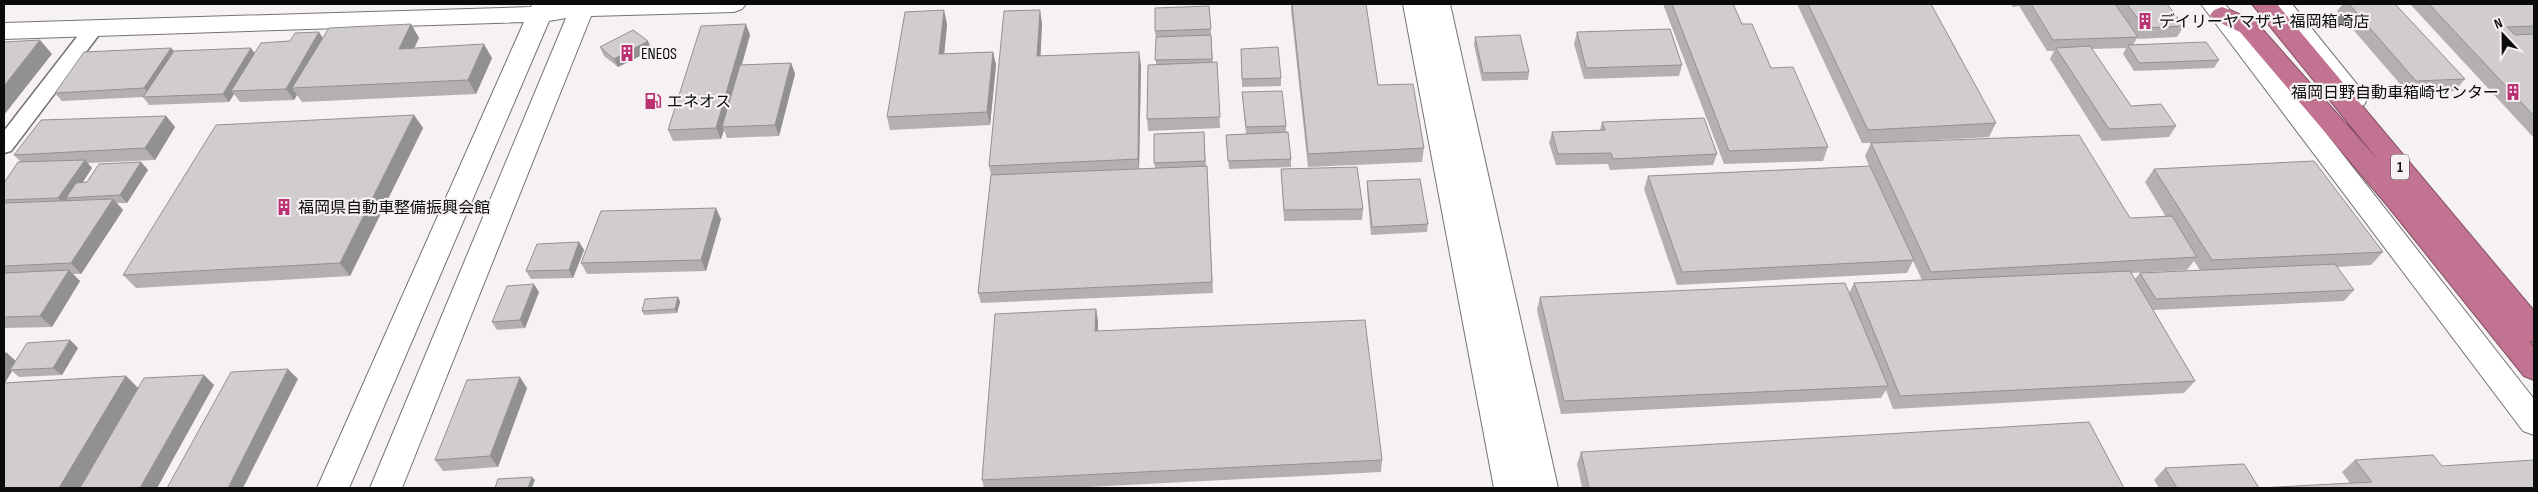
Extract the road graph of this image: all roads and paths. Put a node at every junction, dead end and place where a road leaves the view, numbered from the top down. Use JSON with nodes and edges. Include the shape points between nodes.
{"nodes":[{"id":1,"x":734,"y":4,"type":"edge"},
{"id":2,"x":1415,"y":4,"type":"edge"},
{"id":3,"x":1438,"y":4,"type":"edge"},
{"id":4,"x":2264,"y":4,"type":"edge"},
{"id":5,"x":2273,"y":4,"type":"edge"},
{"id":6,"x":2280,"y":4,"type":"edge"},
{"id":7,"x":583,"y":7,"type":"edge"},
{"id":8,"x":542,"y":9,"type":"edge"},
{"id":9,"x":2218,"y":10,"type":"edge"},
{"id":10,"x":94,"y":28,"type":"junction"},
{"id":11,"x":4,"y":31,"type":"edge"},
{"id":12,"x":4,"y":146,"type":"edge"},
{"id":13,"x":2534,"y":316,"type":"edge"},
{"id":14,"x":2534,"y":331,"type":"edge"},
{"id":15,"x":2534,"y":368,"type":"edge"},
{"id":16,"x":2534,"y":422,"type":"edge"},
{"id":17,"x":333,"y":488,"type":"edge"},
{"id":18,"x":386,"y":488,"type":"edge"},
{"id":19,"x":1510,"y":488,"type":"edge"},
{"id":20,"x":1542,"y":488,"type":"edge"}],
"edges":[{"from":1,"to":7,"type":"street"},
{"from":2,"to":19,"type":"street"},
{"from":3,"to":20,"type":"street"},
{"from":4,"to":14,"type":"highway","number":"1"},
{"from":5,"to":13,"type":"highway","number":"1"},
{"from":6,"to":13,"type":"street"},
{"from":7,"to":8,"type":"street"},
{"from":7,"to":18,"type":"street"},
{"from":8,"to":10,"type":"street"},
{"from":8,"to":17,"type":"street"},
{"from":9,"to":15,"type":"highway","via":[[2248,27],[2396,198]]},
{"from":9,"to":16,"type":"street"},
{"from":10,"to":11,"type":"street"},
{"from":10,"to":12,"type":"street"}]}
